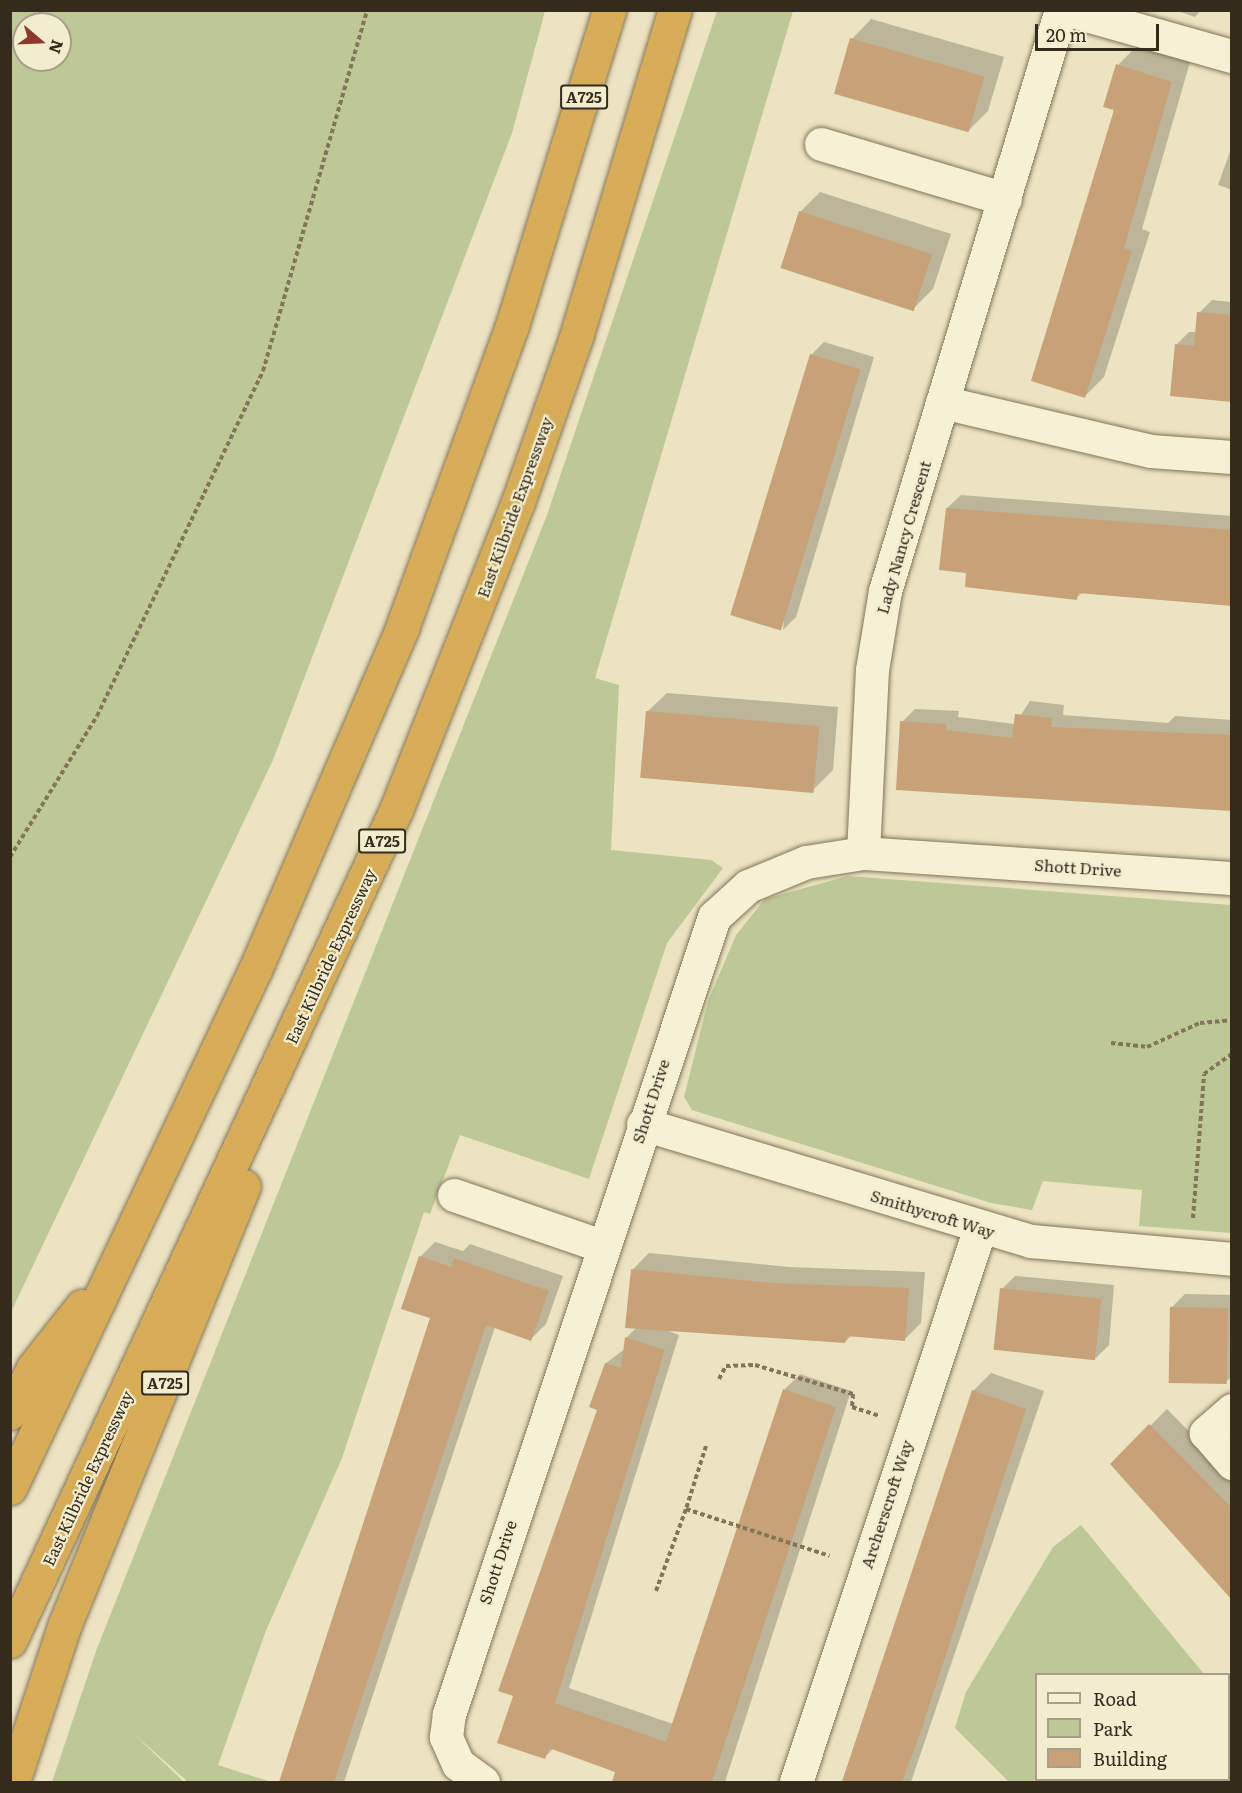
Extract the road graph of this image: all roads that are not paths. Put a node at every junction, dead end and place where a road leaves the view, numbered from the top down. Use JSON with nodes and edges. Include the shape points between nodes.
{"nodes":[{"id":1,"x":609,"y":10,"type":"edge"},
{"id":2,"x":675,"y":10,"type":"edge"},
{"id":3,"x":1061,"y":10,"type":"edge"},
{"id":4,"x":1069,"y":10,"type":"edge"},
{"id":5,"x":1232,"y":57,"type":"edge"},
{"id":6,"x":821,"y":144,"type":"dead end"},
{"id":7,"x":1005,"y":199,"type":"junction"},
{"id":8,"x":942,"y":402,"type":"junction"},
{"id":9,"x":1232,"y":457,"type":"edge"},
{"id":10,"x":863,"y":853,"type":"junction"},
{"id":11,"x":1232,"y":878,"type":"edge"},
{"id":12,"x":317,"y":984,"type":"junction"},
{"id":13,"x":643,"y":1124,"type":"junction"},
{"id":14,"x":454,"y":1196,"type":"dead end"},
{"id":15,"x":980,"y":1228,"type":"junction"},
{"id":16,"x":602,"y":1246,"type":"junction"},
{"id":17,"x":119,"y":1257,"type":"junction"},
{"id":18,"x":1232,"y":1259,"type":"edge"},
{"id":19,"x":1232,"y":1410,"type":"edge"},
{"id":20,"x":10,"y":1413,"type":"edge"},
{"id":21,"x":1232,"y":1463,"type":"edge"},
{"id":22,"x":10,"y":1488,"type":"edge"},
{"id":23,"x":10,"y":1641,"type":"edge"},
{"id":24,"x":13,"y":1782,"type":"edge"},
{"id":25,"x":483,"y":1782,"type":"edge"},
{"id":26,"x":796,"y":1782,"type":"edge"}],
"edges":[{"from":1,"to":17,"type":"highway","number":"A725","via":[[512,326],[402,628],[298,874]]},
{"from":2,"to":12,"type":"highway","name":"East Kilbride Expressway","number":"A725","via":[[576,337],[518,502],[396,810]]},
{"from":3,"to":7,"type":"street","name":"Lady Nancy Crescent"},
{"from":4,"to":5,"type":"street"},
{"from":6,"to":7,"type":"street"},
{"from":7,"to":8,"type":"street","name":"Lady Nancy Crescent"},
{"from":8,"to":9,"type":"street","via":[[1151,451]]},
{"from":8,"to":10,"type":"street","name":"Lady Nancy Crescent","via":[[885,591],[872,670]]},
{"from":10,"to":11,"type":"street","name":"Shott Drive"},
{"from":10,"to":13,"type":"street","name":"Shott Drive","via":[[807,862],[748,886],[714,917]]},
{"from":12,"to":23,"type":"highway","name":"East Kilbride Expressway","number":"A725"},
{"from":12,"to":24,"type":"highway","number":"A725","via":[[217,1261],[64,1624]]},
{"from":13,"to":15,"type":"street","name":"Smithycroft Way"},
{"from":13,"to":16,"type":"street","name":"Shott Drive"},
{"from":14,"to":16,"type":"street"},
{"from":15,"to":18,"type":"street","name":"Smithycroft Way","via":[[1031,1241]]},
{"from":15,"to":26,"type":"street","name":"Archerscroft Way"},
{"from":16,"to":25,"type":"street","name":"Shott Drive","via":[[448,1714],[446,1737],[458,1764]]},
{"from":17,"to":20,"type":"highway","number":"A725","via":[[33,1368]]},
{"from":17,"to":22,"type":"highway","number":"A725"},
{"from":19,"to":21,"type":"street","via":[[1206,1433]]}]}
